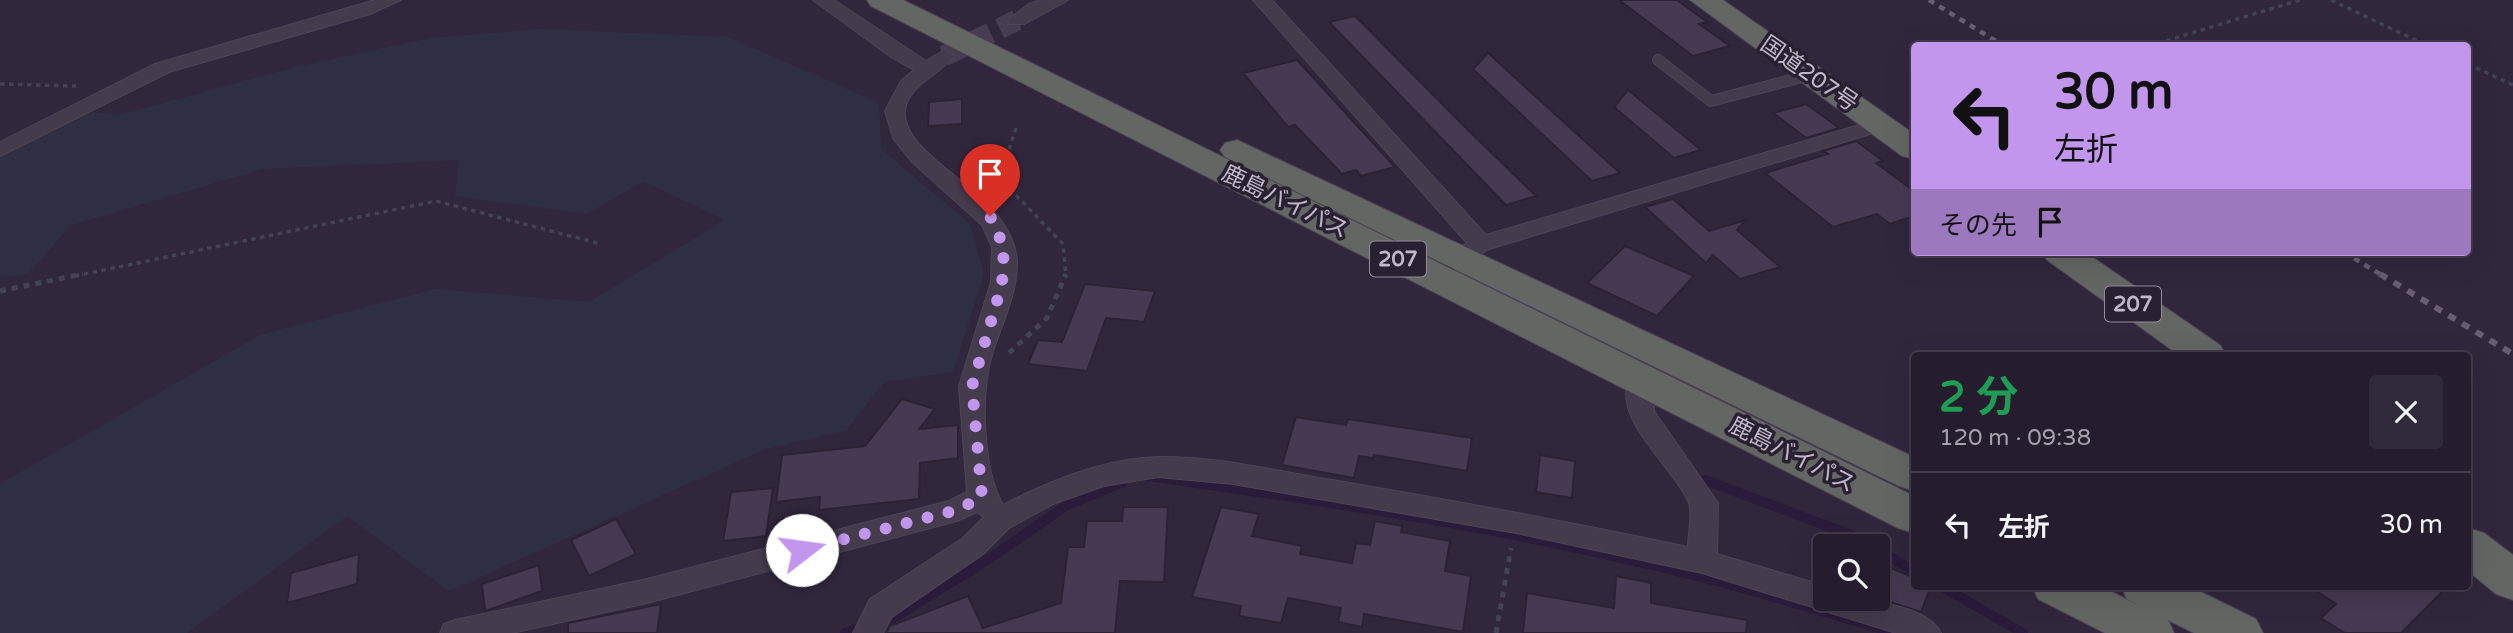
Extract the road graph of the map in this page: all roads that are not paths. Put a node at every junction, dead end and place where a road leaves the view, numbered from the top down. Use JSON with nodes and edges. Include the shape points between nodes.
{"nodes":[{"id":1,"x":392,"y":0,"type":"edge"},
{"id":2,"x":822,"y":0,"type":"edge"},
{"id":3,"x":881,"y":0,"type":"edge"},
{"id":4,"x":930,"y":0,"type":"edge"},
{"id":5,"x":1013,"y":0,"type":"edge"},
{"id":6,"x":1059,"y":0,"type":"edge"},
{"id":7,"x":1262,"y":0,"type":"edge"},
{"id":8,"x":1704,"y":0,"type":"edge"},
{"id":9,"x":1035,"y":9,"type":"junction"},
{"id":10,"x":1017,"y":20,"type":"tunnel mouth"},
{"id":11,"x":1658,"y":60,"type":"dead end"},
{"id":12,"x":1810,"y":75,"type":"junction"},
{"id":13,"x":1880,"y":125,"type":"junction"},
{"id":14,"x":1911,"y":147,"type":"edge"},
{"id":15,"x":0,"y":150,"type":"edge"},
{"id":16,"x":1471,"y":250,"type":"junction"},
{"id":17,"x":2066,"y":256,"type":"edge"},
{"id":18,"x":1432,"y":275,"type":"junction"},
{"id":19,"x":2202,"y":352,"type":"edge"},
{"id":20,"x":1641,"y":380,"type":"junction"},
{"id":21,"x":1911,"y":473,"type":"edge"},
{"id":22,"x":990,"y":508,"type":"junction"},
{"id":23,"x":1911,"y":515,"type":"edge"},
{"id":24,"x":2471,"y":548,"type":"edge"},
{"id":25,"x":1702,"y":561,"type":"junction"},
{"id":26,"x":2513,"y":581,"type":"edge"},
{"id":27,"x":2063,"y":590,"type":"edge"},
{"id":28,"x":2152,"y":590,"type":"edge"},
{"id":29,"x":874,"y":620,"type":"edge"},
{"id":30,"x":455,"y":633,"type":"edge"},
{"id":31,"x":1926,"y":633,"type":"edge"},
{"id":32,"x":2150,"y":633,"type":"edge"},
{"id":33,"x":2239,"y":633,"type":"edge"}],
"edges":[{"from":1,"to":15,"type":"street","via":[[228,46],[116,88]]},
{"from":2,"to":22,"type":"street","via":[[898,53],[935,62],[900,96],[896,121],[910,150],[990,216],[1004,247],[1002,284],[972,386]]},
{"from":3,"to":18,"type":"highway","name":"鹿島バイパス","number":"207"},
{"from":4,"to":16,"type":"highway","name":"鹿島バイパス","number":"207"},
{"from":5,"to":9,"type":"street"},
{"from":6,"to":9,"type":"street"},
{"from":7,"to":16,"type":"street"},
{"from":8,"to":12,"type":"highway","name":"国道207号"},
{"from":9,"to":10,"type":"street"},
{"from":11,"to":12,"type":"lane","via":[[1711,101]]},
{"from":12,"to":13,"type":"highway","name":"国道207号"},
{"from":13,"to":14,"type":"highway","name":"国道207号"},
{"from":13,"to":16,"type":"street"},
{"from":16,"to":18,"type":"street"},
{"from":16,"to":21,"type":"highway","name":"鹿島バイパス","number":"207"},
{"from":17,"to":19,"type":"highway","number":"207"},
{"from":18,"to":20,"type":"highway","name":"鹿島バイパス","number":"207"},
{"from":20,"to":23,"type":"highway","name":"鹿島バイパス","number":"207"},
{"from":20,"to":25,"type":"street","via":[[1641,412],[1704,503]]},
{"from":22,"to":25,"type":"street","via":[[1101,476],[1158,467],[1233,474],[1504,520]]},
{"from":22,"to":29,"type":"street","via":[[973,545]]},
{"from":22,"to":30,"type":"street","via":[[957,510],[647,591]]},
{"from":24,"to":26,"type":"highway"},
{"from":25,"to":31,"type":"street"},
{"from":27,"to":32,"type":"highway"},
{"from":28,"to":33,"type":"highway"}]}
